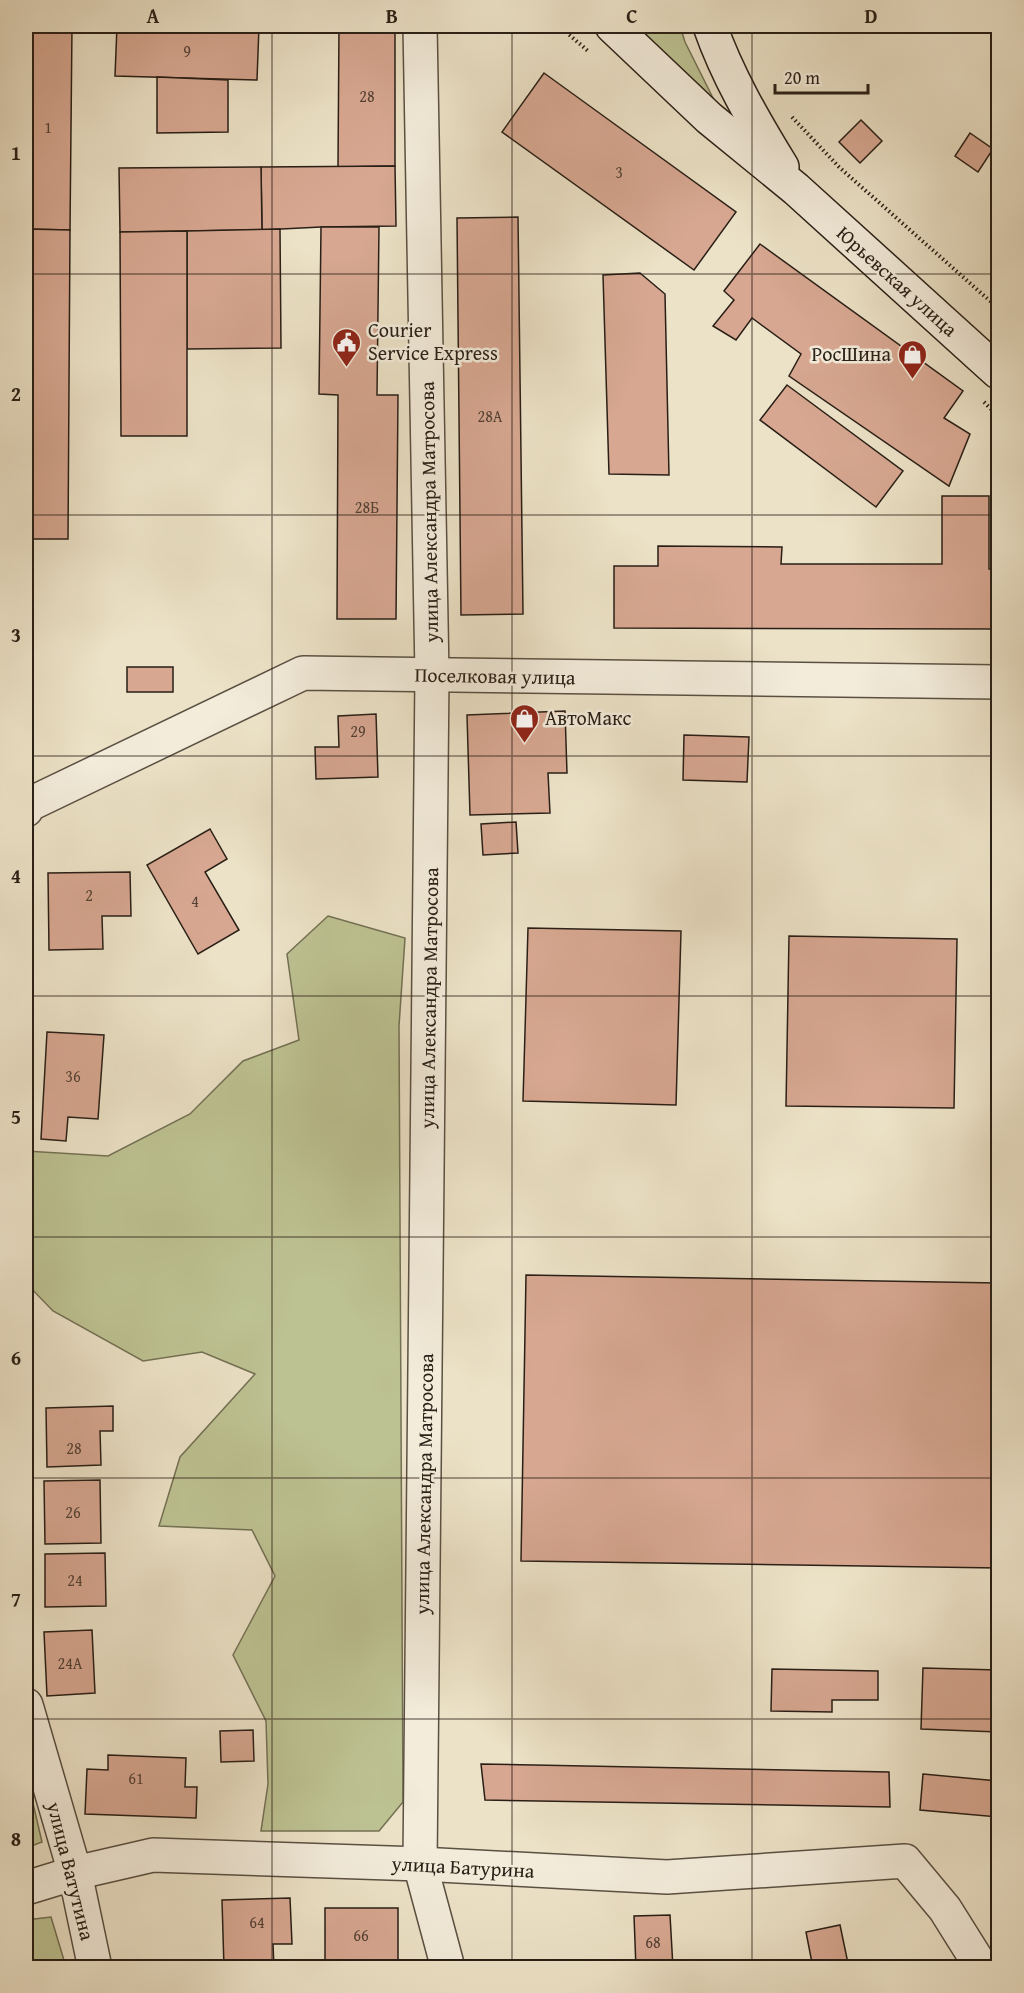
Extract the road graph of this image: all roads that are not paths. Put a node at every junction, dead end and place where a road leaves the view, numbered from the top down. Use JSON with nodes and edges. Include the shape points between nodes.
{"nodes":[{"id":1,"x":420,"y":26,"type":"edge"},
{"id":2,"x":612,"y":26,"type":"edge"},
{"id":3,"x":710,"y":26,"type":"edge"},
{"id":4,"x":796,"y":189,"type":"junction"},
{"id":5,"x":999,"y":372,"type":"edge"},
{"id":6,"x":432,"y":675,"type":"junction"},
{"id":7,"x":999,"y":682,"type":"edge"},
{"id":8,"x":26,"y":810,"type":"edge"},
{"id":9,"x":26,"y":1705,"type":"edge"},
{"id":10,"x":420,"y":1864,"type":"junction"},
{"id":11,"x":75,"y":1873,"type":"junction"},
{"id":12,"x":26,"y":1888,"type":"edge"},
{"id":13,"x":95,"y":1968,"type":"edge"},
{"id":14,"x":448,"y":1968,"type":"edge"},
{"id":15,"x":981,"y":1968,"type":"edge"}],
"edges":[{"from":1,"to":6,"type":"street","name":"улица Александра Матросова"},
{"from":2,"to":4,"type":"street","name":"Юрьевская улица","via":[[709,118]]},
{"from":3,"to":4,"type":"street","name":"Юрьевская улица","via":[[757,126]]},
{"from":4,"to":5,"type":"street","name":"Юрьевская улица"},
{"from":6,"to":7,"type":"street","name":"Поселковая улица"},
{"from":6,"to":8,"type":"street","name":"Поселковая улица","via":[[303,673]]},
{"from":6,"to":10,"type":"street","name":"улица Александра Матросова"},
{"from":9,"to":11,"type":"street","name":"улица Ватутина"},
{"from":10,"to":11,"type":"street","name":"улица Батурина","via":[[153,1855]]},
{"from":10,"to":14,"type":"street","name":"улица Александра Матросова"},
{"from":10,"to":15,"type":"street","name":"улица Батурина","via":[[667,1877],[905,1861],[945,1909]]},
{"from":11,"to":12,"type":"street","name":"улица Батурина"},
{"from":11,"to":13,"type":"street","name":"улица Ватутина"}]}
